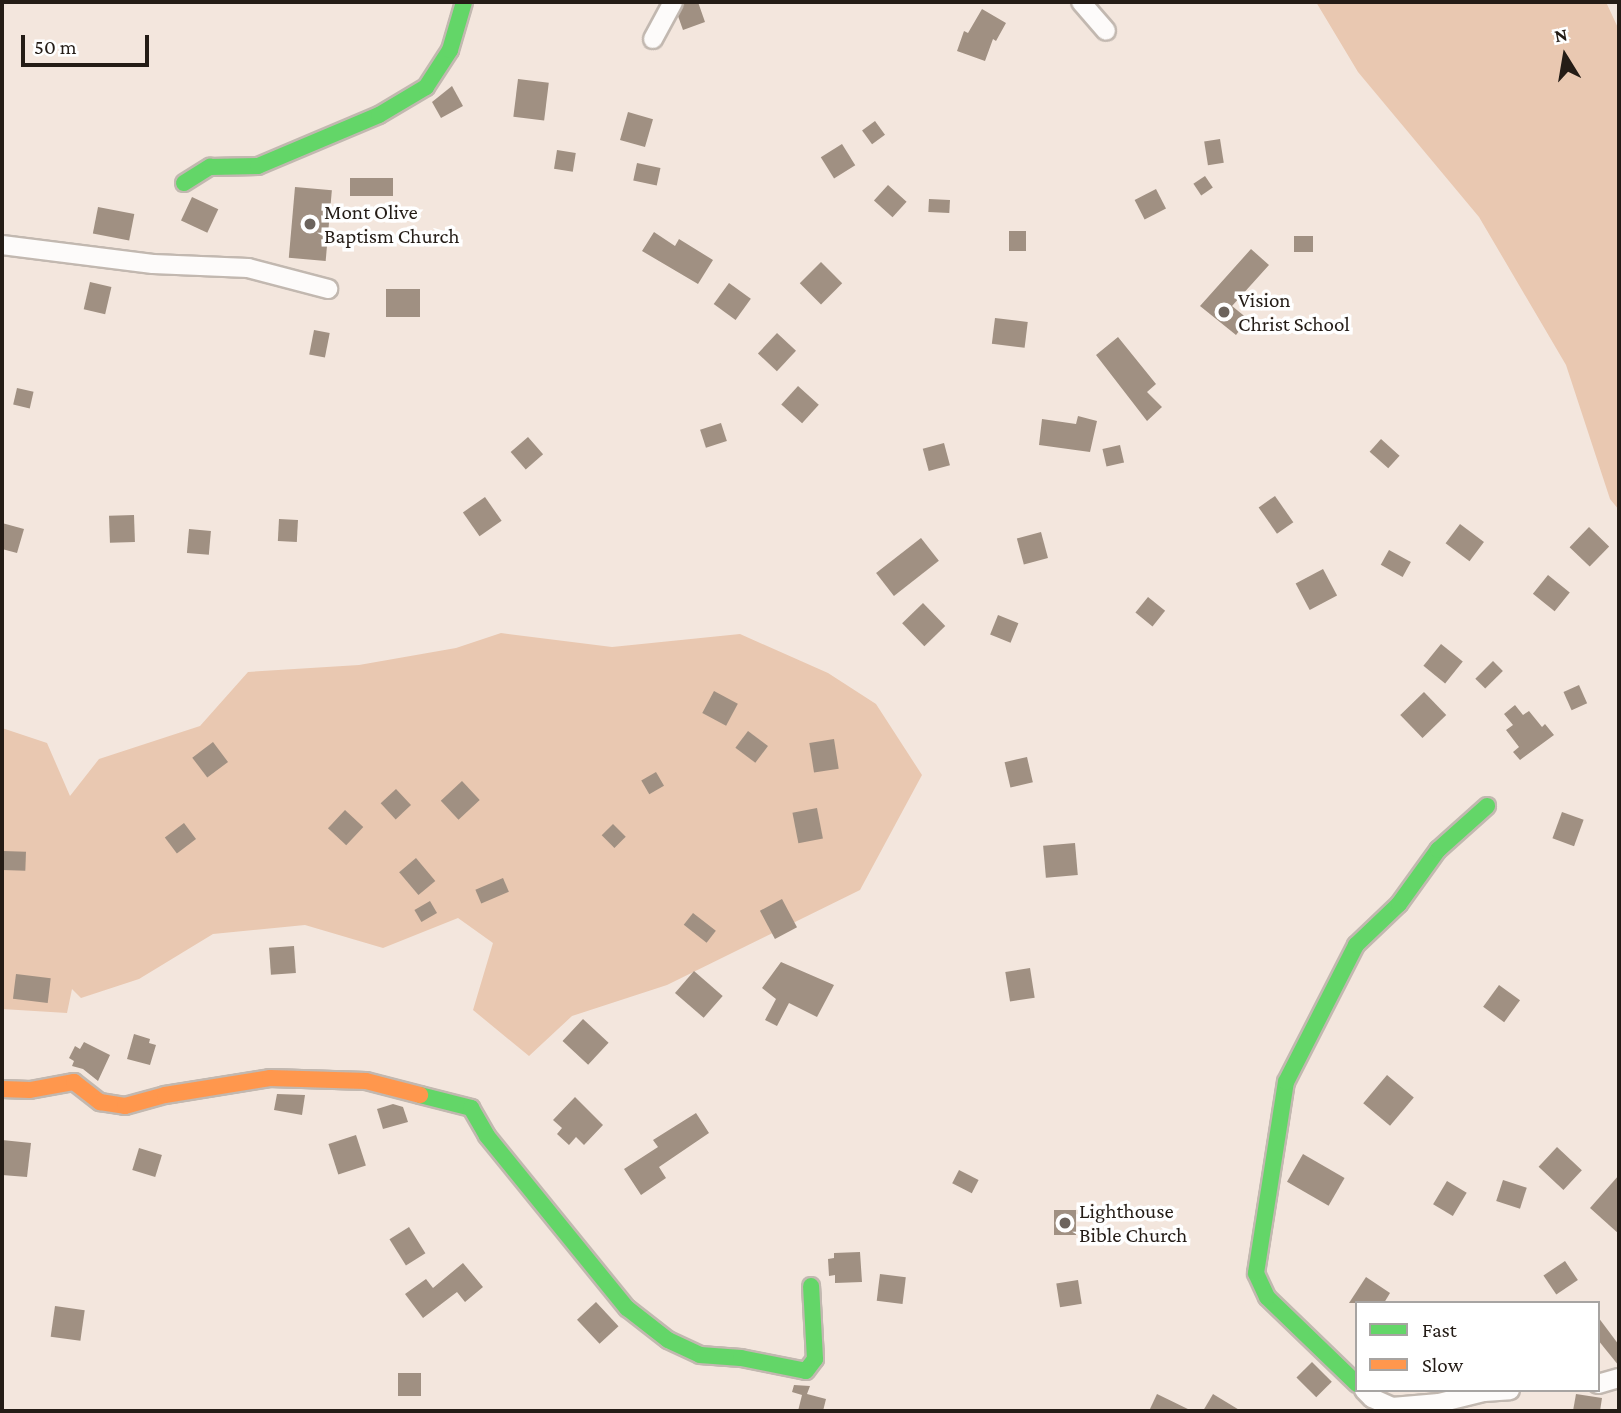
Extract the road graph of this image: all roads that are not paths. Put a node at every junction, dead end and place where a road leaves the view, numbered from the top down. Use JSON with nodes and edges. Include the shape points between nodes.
{"nodes":[{"id":1,"x":464,"y":2,"type":"edge"},
{"id":2,"x":673,"y":2,"type":"edge"},
{"id":3,"x":1081,"y":2,"type":"edge"},
{"id":4,"x":1106,"y":31,"type":"dead end"},
{"id":5,"x":653,"y":39,"type":"dead end"},
{"id":6,"x":184,"y":183,"type":"dead end"},
{"id":7,"x":2,"y":245,"type":"edge"},
{"id":8,"x":327,"y":289,"type":"dead end"},
{"id":9,"x":1487,"y":806,"type":"dead end"},
{"id":10,"x":2,"y":1089,"type":"edge"},
{"id":11,"x":811,"y":1286,"type":"dead end"},
{"id":12,"x":1619,"y":1378,"type":"edge"},
{"id":13,"x":1355,"y":1382,"type":"edge"},
{"id":14,"x":1600,"y":1383,"type":"edge"},
{"id":15,"x":1366,"y":1392,"type":"edge"},
{"id":16,"x":1484,"y":1392,"type":"edge"}],
"edges":[{"from":1,"to":6,"type":"street","via":[[450,50],[426,87],[379,115],[258,166],[210,167]]},
{"from":2,"to":5,"type":"street"},
{"from":3,"to":4,"type":"street"},
{"from":7,"to":8,"type":"street","via":[[153,264],[248,268]]},
{"from":9,"to":13,"type":"street","via":[[1438,850],[1399,904],[1356,945],[1286,1082],[1256,1273],[1266,1297]]},
{"from":10,"to":11,"type":"street","via":[[30,1090],[74,1082],[100,1102],[125,1107],[270,1078],[366,1081],[471,1108],[486,1136],[627,1308],[668,1340],[700,1355],[806,1371],[815,1359]]},
{"from":12,"to":14,"type":"street"},
{"from":15,"to":16,"type":"street","via":[[1392,1406],[1439,1403]]}]}
